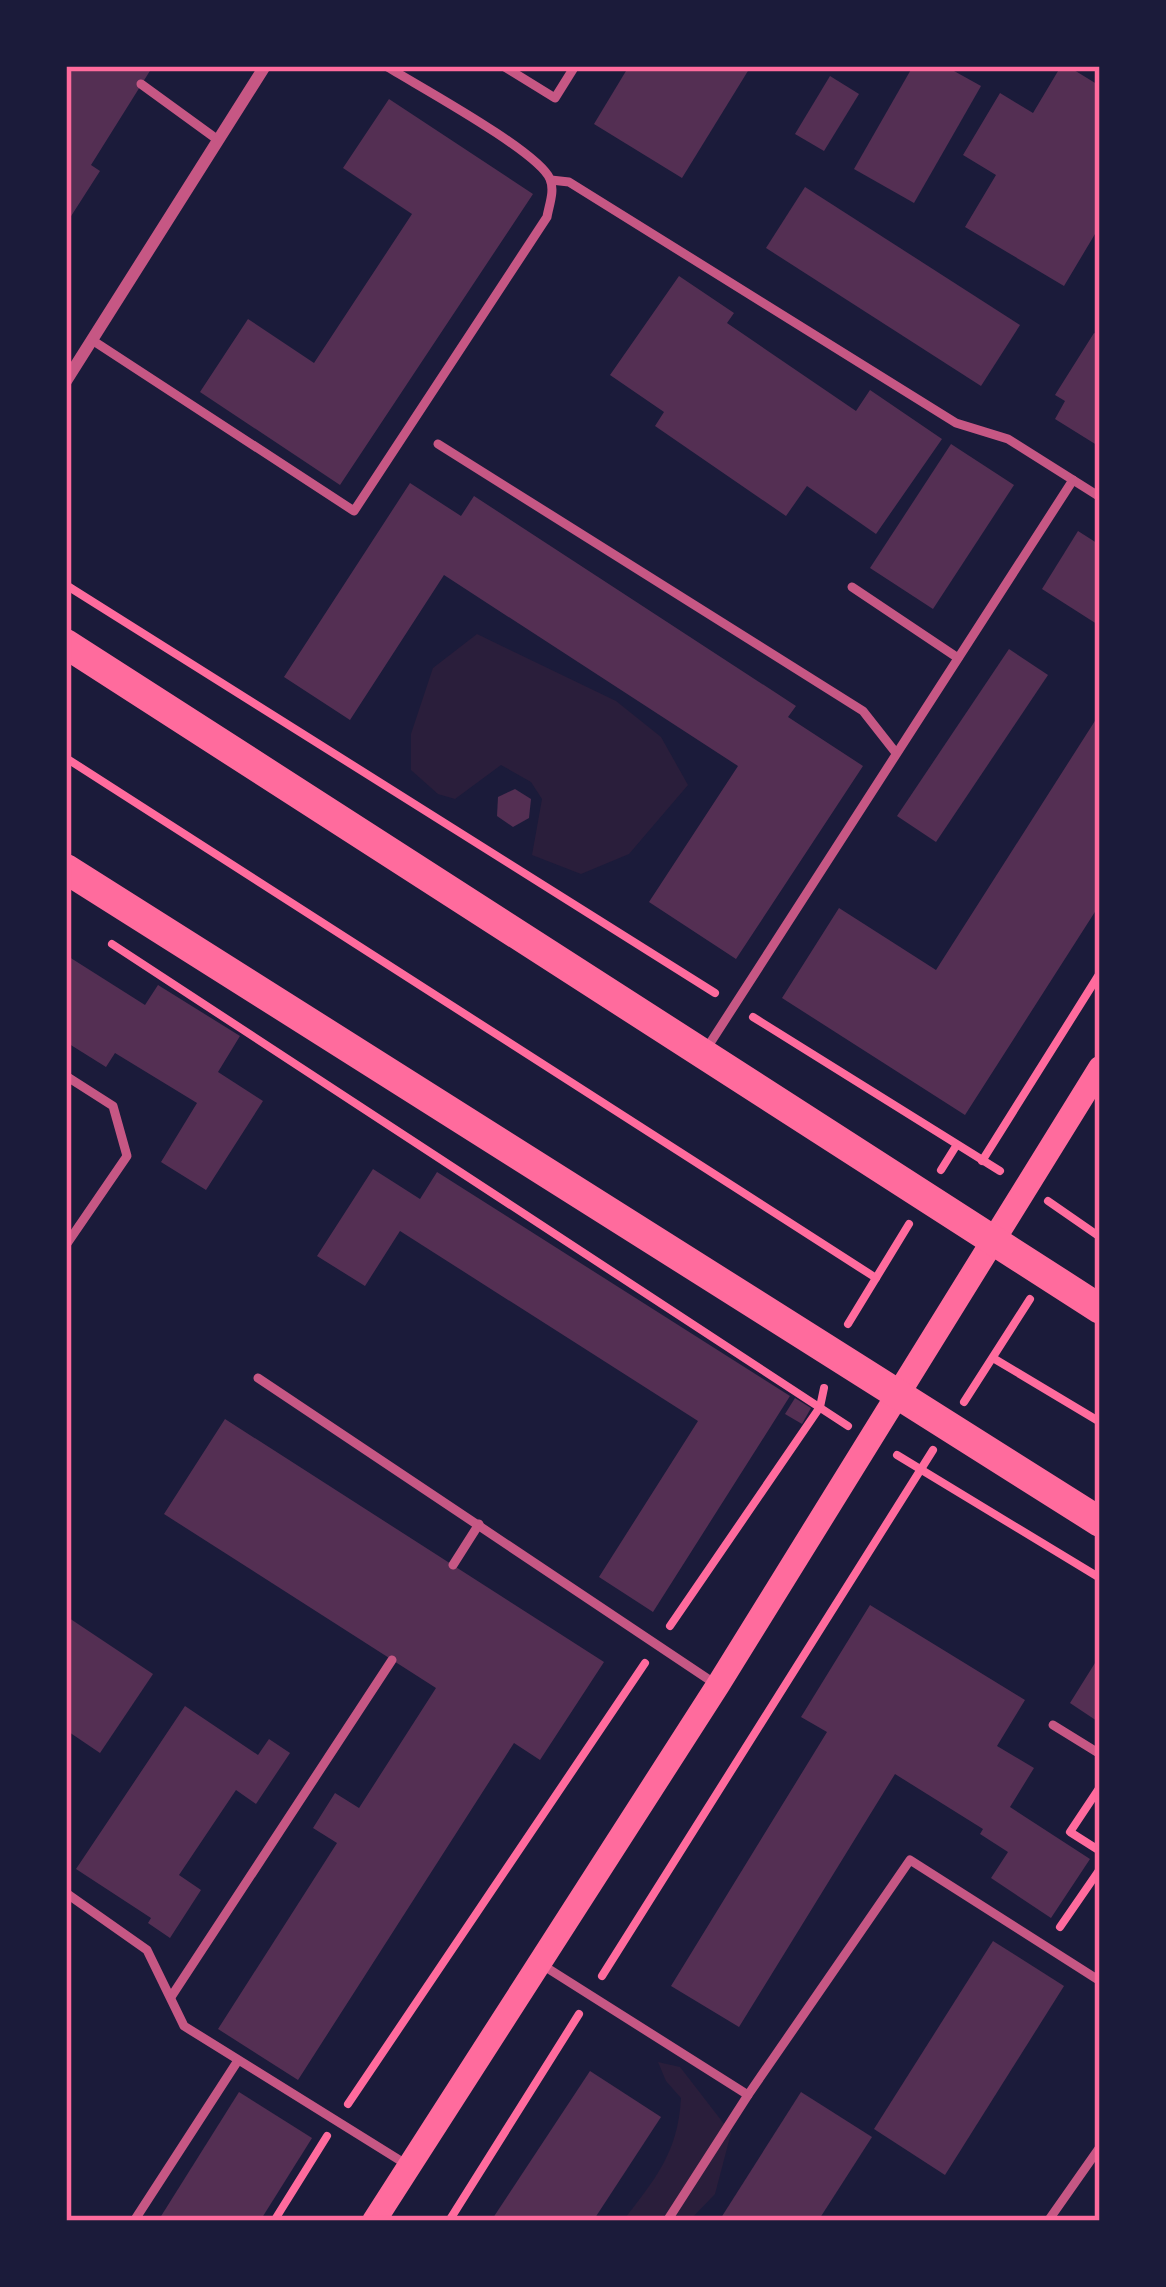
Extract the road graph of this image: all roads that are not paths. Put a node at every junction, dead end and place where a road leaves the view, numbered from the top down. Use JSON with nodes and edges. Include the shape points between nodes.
{"nodes":[{"id":1,"x":265,"y":66,"type":"edge"},
{"id":2,"x":386,"y":66,"type":"edge"},
{"id":3,"x":503,"y":66,"type":"edge"},
{"id":4,"x":575,"y":66,"type":"edge"},
{"id":5,"x":142,"y":84,"type":"dead end"},
{"id":6,"x":218,"y":140,"type":"junction"},
{"id":7,"x":550,"y":180,"type":"junction"},
{"id":8,"x":92,"y":340,"type":"junction"},
{"id":9,"x":66,"y":381,"type":"edge"},
{"id":10,"x":438,"y":444,"type":"dead end"},
{"id":11,"x":1073,"y":480,"type":"junction"},
{"id":12,"x":1100,"y":497,"type":"edge"},
{"id":13,"x":852,"y":586,"type":"dead end"},
{"id":14,"x":66,"y":644,"type":"edge"},
{"id":15,"x":958,"y":658,"type":"junction"},
{"id":16,"x":896,"y":753,"type":"junction"},
{"id":17,"x":66,"y":869,"type":"edge"},
{"id":18,"x":702,"y":1055,"type":"junction"},
{"id":19,"x":1100,"y":1068,"type":"edge"},
{"id":20,"x":66,"y":1076,"type":"edge"},
{"id":21,"x":992,"y":1238,"type":"junction"},
{"id":22,"x":66,"y":1245,"type":"edge"},
{"id":23,"x":1100,"y":1309,"type":"edge"},
{"id":24,"x":258,"y":1378,"type":"dead end"},
{"id":25,"x":898,"y":1395,"type":"junction"},
{"id":26,"x":1100,"y":1522,"type":"edge"},
{"id":27,"x":479,"y":1524,"type":"junction"},
{"id":28,"x":453,"y":1565,"type":"dead end"},
{"id":29,"x":392,"y":1660,"type":"dead end"},
{"id":30,"x":718,"y":1685,"type":"junction"},
{"id":31,"x":1053,"y":1725,"type":"dead end"},
{"id":32,"x":1100,"y":1754,"type":"edge"},
{"id":33,"x":66,"y":1893,"type":"edge"},
{"id":34,"x":539,"y":1963,"type":"junction"},
{"id":35,"x":1100,"y":1981,"type":"edge"},
{"id":36,"x":171,"y":1997,"type":"junction"},
{"id":37,"x":237,"y":2062,"type":"junction"},
{"id":38,"x":748,"y":2095,"type":"junction"},
{"id":39,"x":1100,"y":2147,"type":"edge"},
{"id":40,"x":409,"y":2166,"type":"junction"},
{"id":41,"x":134,"y":2221,"type":"edge"},
{"id":42,"x":374,"y":2221,"type":"edge"},
{"id":43,"x":667,"y":2221,"type":"edge"},
{"id":44,"x":1048,"y":2221,"type":"edge"}],
"edges":[{"from":1,"to":6,"type":"street"},
{"from":2,"to":7,"type":"lane","via":[[526,154]]},
{"from":3,"to":4,"type":"lane","via":[[555,98]]},
{"from":5,"to":6,"type":"lane"},
{"from":6,"to":8,"type":"street"},
{"from":7,"to":8,"type":"lane","via":[[547,217],[354,511]]},
{"from":7,"to":11,"type":"lane","via":[[569,182],[956,423],[1008,439]]},
{"from":8,"to":9,"type":"street"},
{"from":10,"to":16,"type":"lane","via":[[863,710]]},
{"from":11,"to":12,"type":"lane"},
{"from":11,"to":15,"type":"lane"},
{"from":13,"to":15,"type":"lane"},
{"from":14,"to":18,"type":"main road"},
{"from":15,"to":16,"type":"lane"},
{"from":16,"to":18,"type":"lane"},
{"from":17,"to":25,"type":"main road"},
{"from":18,"to":21,"type":"main road"},
{"from":19,"to":21,"type":"main road"},
{"from":20,"to":22,"type":"lane","via":[[113,1106],[127,1156]]},
{"from":21,"to":23,"type":"main road"},
{"from":21,"to":25,"type":"main road"},
{"from":24,"to":27,"type":"lane"},
{"from":25,"to":26,"type":"main road"},
{"from":25,"to":30,"type":"main road"},
{"from":27,"to":28,"type":"lane"},
{"from":27,"to":30,"type":"lane"},
{"from":29,"to":36,"type":"lane"},
{"from":30,"to":34,"type":"main road"},
{"from":31,"to":32,"type":"lane"},
{"from":33,"to":36,"type":"lane","via":[[147,1950]]},
{"from":34,"to":38,"type":"lane"},
{"from":34,"to":40,"type":"main road"},
{"from":35,"to":38,"type":"lane","via":[[910,1860]]},
{"from":36,"to":37,"type":"lane","via":[[184,2026]]},
{"from":37,"to":40,"type":"lane"},
{"from":37,"to":41,"type":"lane"},
{"from":38,"to":43,"type":"lane"},
{"from":39,"to":44,"type":"lane"},
{"from":40,"to":42,"type":"main road"}]}
